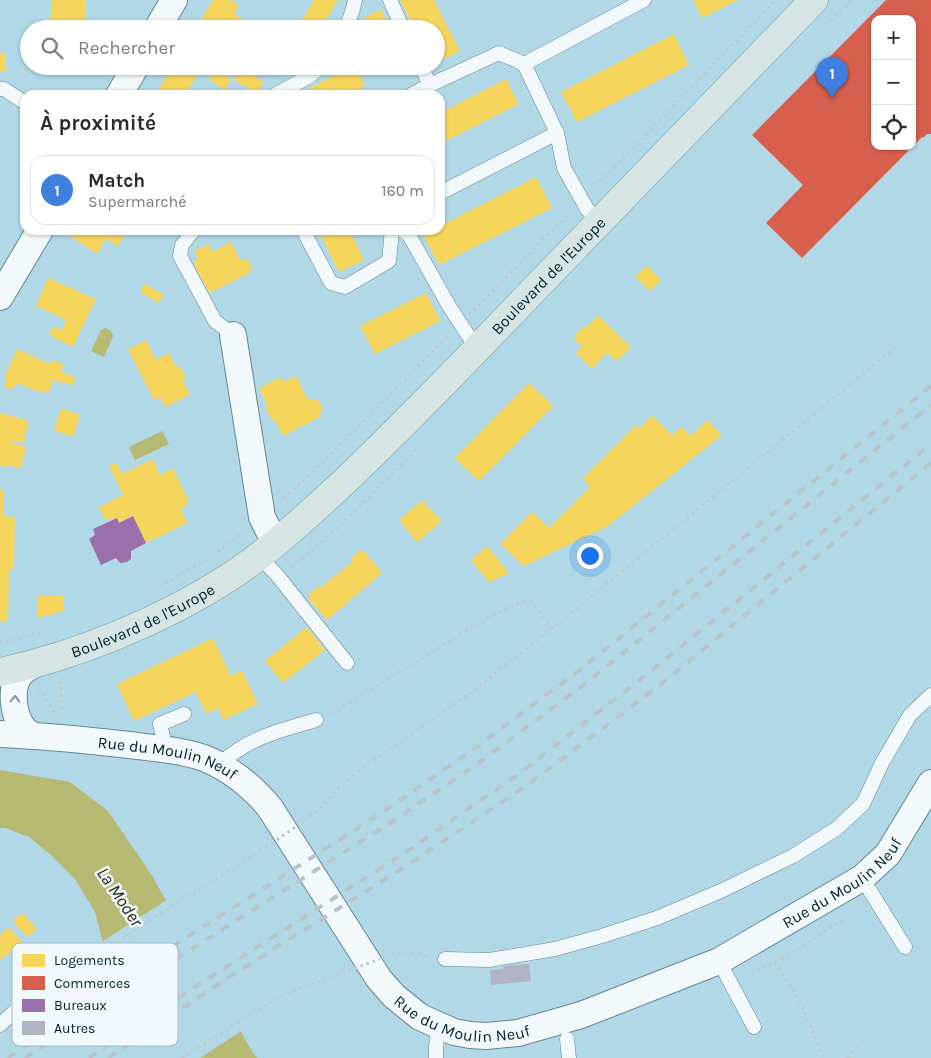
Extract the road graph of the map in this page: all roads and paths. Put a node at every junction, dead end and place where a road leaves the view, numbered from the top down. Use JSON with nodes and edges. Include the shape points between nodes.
{"nodes":[{"id":1,"x":174,"y":0,"type":"edge"},
{"id":2,"x":355,"y":0,"type":"edge"},
{"id":3,"x":390,"y":0,"type":"edge"},
{"id":4,"x":644,"y":0,"type":"edge"},
{"id":5,"x":776,"y":0,"type":"edge"},
{"id":6,"x":814,"y":0,"type":"edge"},
{"id":7,"x":162,"y":20,"type":"edge"},
{"id":8,"x":349,"y":20,"type":"edge"},
{"id":9,"x":399,"y":20,"type":"edge"},
{"id":10,"x":524,"y":64,"type":"junction"},
{"id":11,"x":131,"y":75,"type":"edge"},
{"id":12,"x":311,"y":75,"type":"edge"},
{"id":13,"x":425,"y":75,"type":"edge"},
{"id":14,"x":430,"y":85,"type":"junction"},
{"id":15,"x":0,"y":89,"type":"edge"},
{"id":16,"x":122,"y":90,"type":"edge"},
{"id":17,"x":283,"y":90,"type":"edge"},
{"id":18,"x":420,"y":90,"type":"edge"},
{"id":19,"x":20,"y":100,"type":"edge"},
{"id":20,"x":557,"y":133,"type":"junction"},
{"id":21,"x":445,"y":190,"type":"edge"},
{"id":22,"x":580,"y":197,"type":"junction"},
{"id":23,"x":600,"y":223,"type":"junction"},
{"id":24,"x":37,"y":235,"type":"edge"},
{"id":25,"x":190,"y":235,"type":"edge"},
{"id":26,"x":306,"y":235,"type":"edge"},
{"id":27,"x":392,"y":235,"type":"edge"},
{"id":28,"x":408,"y":235,"type":"edge"},
{"id":29,"x":0,"y":297,"type":"edge"},
{"id":30,"x":460,"y":324,"type":"junction"},
{"id":31,"x":233,"y":335,"type":"joint"},
{"id":32,"x":897,"y":346,"type":"dead end"},
{"id":33,"x":477,"y":350,"type":"junction"},
{"id":34,"x":262,"y":517,"type":"junction"},
{"id":35,"x":267,"y":549,"type":"junction"},
{"id":36,"x":216,"y":554,"type":"dead end"},
{"id":37,"x":207,"y":559,"type":"dead end"},
{"id":38,"x":155,"y":588,"type":"dead end"},
{"id":39,"x":552,"y":628,"type":"junction"},
{"id":40,"x":52,"y":631,"type":"dead end"},
{"id":41,"x":0,"y":643,"type":"edge"},
{"id":42,"x":347,"y":663,"type":"dead end"},
{"id":43,"x":35,"y":664,"type":"junction"},
{"id":44,"x":0,"y":672,"type":"edge"},
{"id":45,"x":931,"y":695,"type":"edge"},
{"id":46,"x":184,"y":714,"type":"dead end"},
{"id":47,"x":316,"y":720,"type":"joint"},
{"id":48,"x":0,"y":734,"type":"edge"},
{"id":49,"x":33,"y":736,"type":"junction"},
{"id":50,"x":166,"y":750,"type":"junction"},
{"id":51,"x":217,"y":764,"type":"junction"},
{"id":52,"x":931,"y":783,"type":"edge"},
{"id":53,"x":862,"y":878,"type":"junction"},
{"id":54,"x":117,"y":943,"type":"edge"},
{"id":55,"x":905,"y":947,"type":"dead end"},
{"id":56,"x":445,"y":959,"type":"joint"},
{"id":57,"x":720,"y":961,"type":"junction"},
{"id":58,"x":776,"y":962,"type":"dead end"},
{"id":59,"x":12,"y":1014,"type":"edge"},
{"id":60,"x":0,"y":1025,"type":"edge"},
{"id":61,"x":439,"y":1026,"type":"junction"},
{"id":62,"x":754,"y":1027,"type":"dead end"},
{"id":63,"x":567,"y":1039,"type":"dead end"},
{"id":64,"x":860,"y":1043,"type":"dead end"},
{"id":65,"x":182,"y":1058,"type":"edge"},
{"id":66,"x":436,"y":1058,"type":"edge"},
{"id":67,"x":569,"y":1058,"type":"edge"},
{"id":68,"x":824,"y":1058,"type":"edge"},
{"id":69,"x":847,"y":1058,"type":"edge"}],
"edges":[{"from":1,"to":7,"type":"street"},
{"from":2,"to":8,"type":"lane"},
{"from":3,"to":9,"type":"lane"},
{"from":4,"to":10,"type":"lane"},
{"from":5,"to":22,"type":"path","via":[[614,167]]},
{"from":6,"to":23,"type":"main road","name":"Boulevard de l'Europe"},
{"from":10,"to":14,"type":"lane","via":[[499,53]]},
{"from":10,"to":20,"type":"lane"},
{"from":11,"to":16,"type":"street"},
{"from":12,"to":17,"type":"lane"},
{"from":13,"to":14,"type":"lane"},
{"from":14,"to":18,"type":"lane"},
{"from":15,"to":19,"type":"lane"},
{"from":20,"to":21,"type":"lane"},
{"from":20,"to":22,"type":"lane","via":[[564,168]]},
{"from":22,"to":23,"type":"lane"},
{"from":22,"to":30,"type":"path","via":[[566,216]]},
{"from":23,"to":33,"type":"main road","name":"Boulevard de l'Europe"},
{"from":24,"to":29,"type":"street"},
{"from":25,"to":31,"type":"lane","via":[[182,245],[180,256],[215,321]]},
{"from":26,"to":27,"type":"lane","via":[[331,283],[345,287],[389,261]]},
{"from":28,"to":30,"type":"lane"},
{"from":30,"to":33,"type":"lane"},
{"from":30,"to":34,"type":"path","via":[[309,476]]},
{"from":31,"to":34,"type":"street"},
{"from":32,"to":39,"type":"path"},
{"from":33,"to":35,"type":"main road","name":"Boulevard de l'Europe","via":[[378,450]]},
{"from":34,"to":35,"type":"street"},
{"from":34,"to":36,"type":"path"},
{"from":35,"to":42,"type":"lane","via":[[277,575]]},
{"from":35,"to":43,"type":"main road","name":"Boulevard de l'Europe","via":[[229,578],[180,606],[117,634]]},
{"from":37,"to":38,"type":"path"},
{"from":39,"to":47,"type":"path","via":[[534,603],[524,601],[496,613],[339,710]]},
{"from":39,"to":54,"type":"path","bridge":true,"via":[[473,691],[368,764],[297,826]]},
{"from":40,"to":41,"type":"path"},
{"from":43,"to":44,"type":"main road","name":"Boulevard de l'Europe"},
{"from":49,"to":43,"type":"street","one_way":true,"via":[[18,721],[14,707],[19,675]]},
{"from":45,"to":56,"type":"lane","via":[[910,715],[862,804],[836,829],[792,856],[715,894],[602,936],[555,949],[489,960]]},
{"from":46,"to":50,"type":"lane","via":[[160,724]]},
{"from":47,"to":51,"type":"lane","via":[[259,739]]},
{"from":48,"to":49,"type":"street","name":"Rue du Moulin Neuf"},
{"from":49,"to":50,"type":"street","name":"Rue du Moulin Neuf"},
{"from":50,"to":51,"type":"street","name":"Rue du Moulin Neuf"},
{"from":51,"to":61,"type":"street","name":"Rue du Moulin Neuf","via":[[256,791],[270,808],[379,978],[394,996],[420,1017]]},
{"from":52,"to":53,"type":"street","name":"Rue du Moulin Neuf","via":[[888,854]]},
{"from":53,"to":55,"type":"lane"},
{"from":53,"to":57,"type":"street","name":"Rue du Moulin Neuf"},
{"from":56,"to":65,"type":"path","bridge":true,"via":[[396,953],[292,990]]},
{"from":57,"to":61,"type":"street","name":"Rue du Moulin Neuf","via":[[580,1015],[518,1033],[470,1035]]},
{"from":57,"to":62,"type":"lane"},
{"from":58,"to":68,"type":"path","via":[[802,1006]]},
{"from":59,"to":60,"type":"lane"},
{"from":61,"to":66,"type":"lane"},
{"from":63,"to":67,"type":"lane"},
{"from":64,"to":69,"type":"path"}]}
